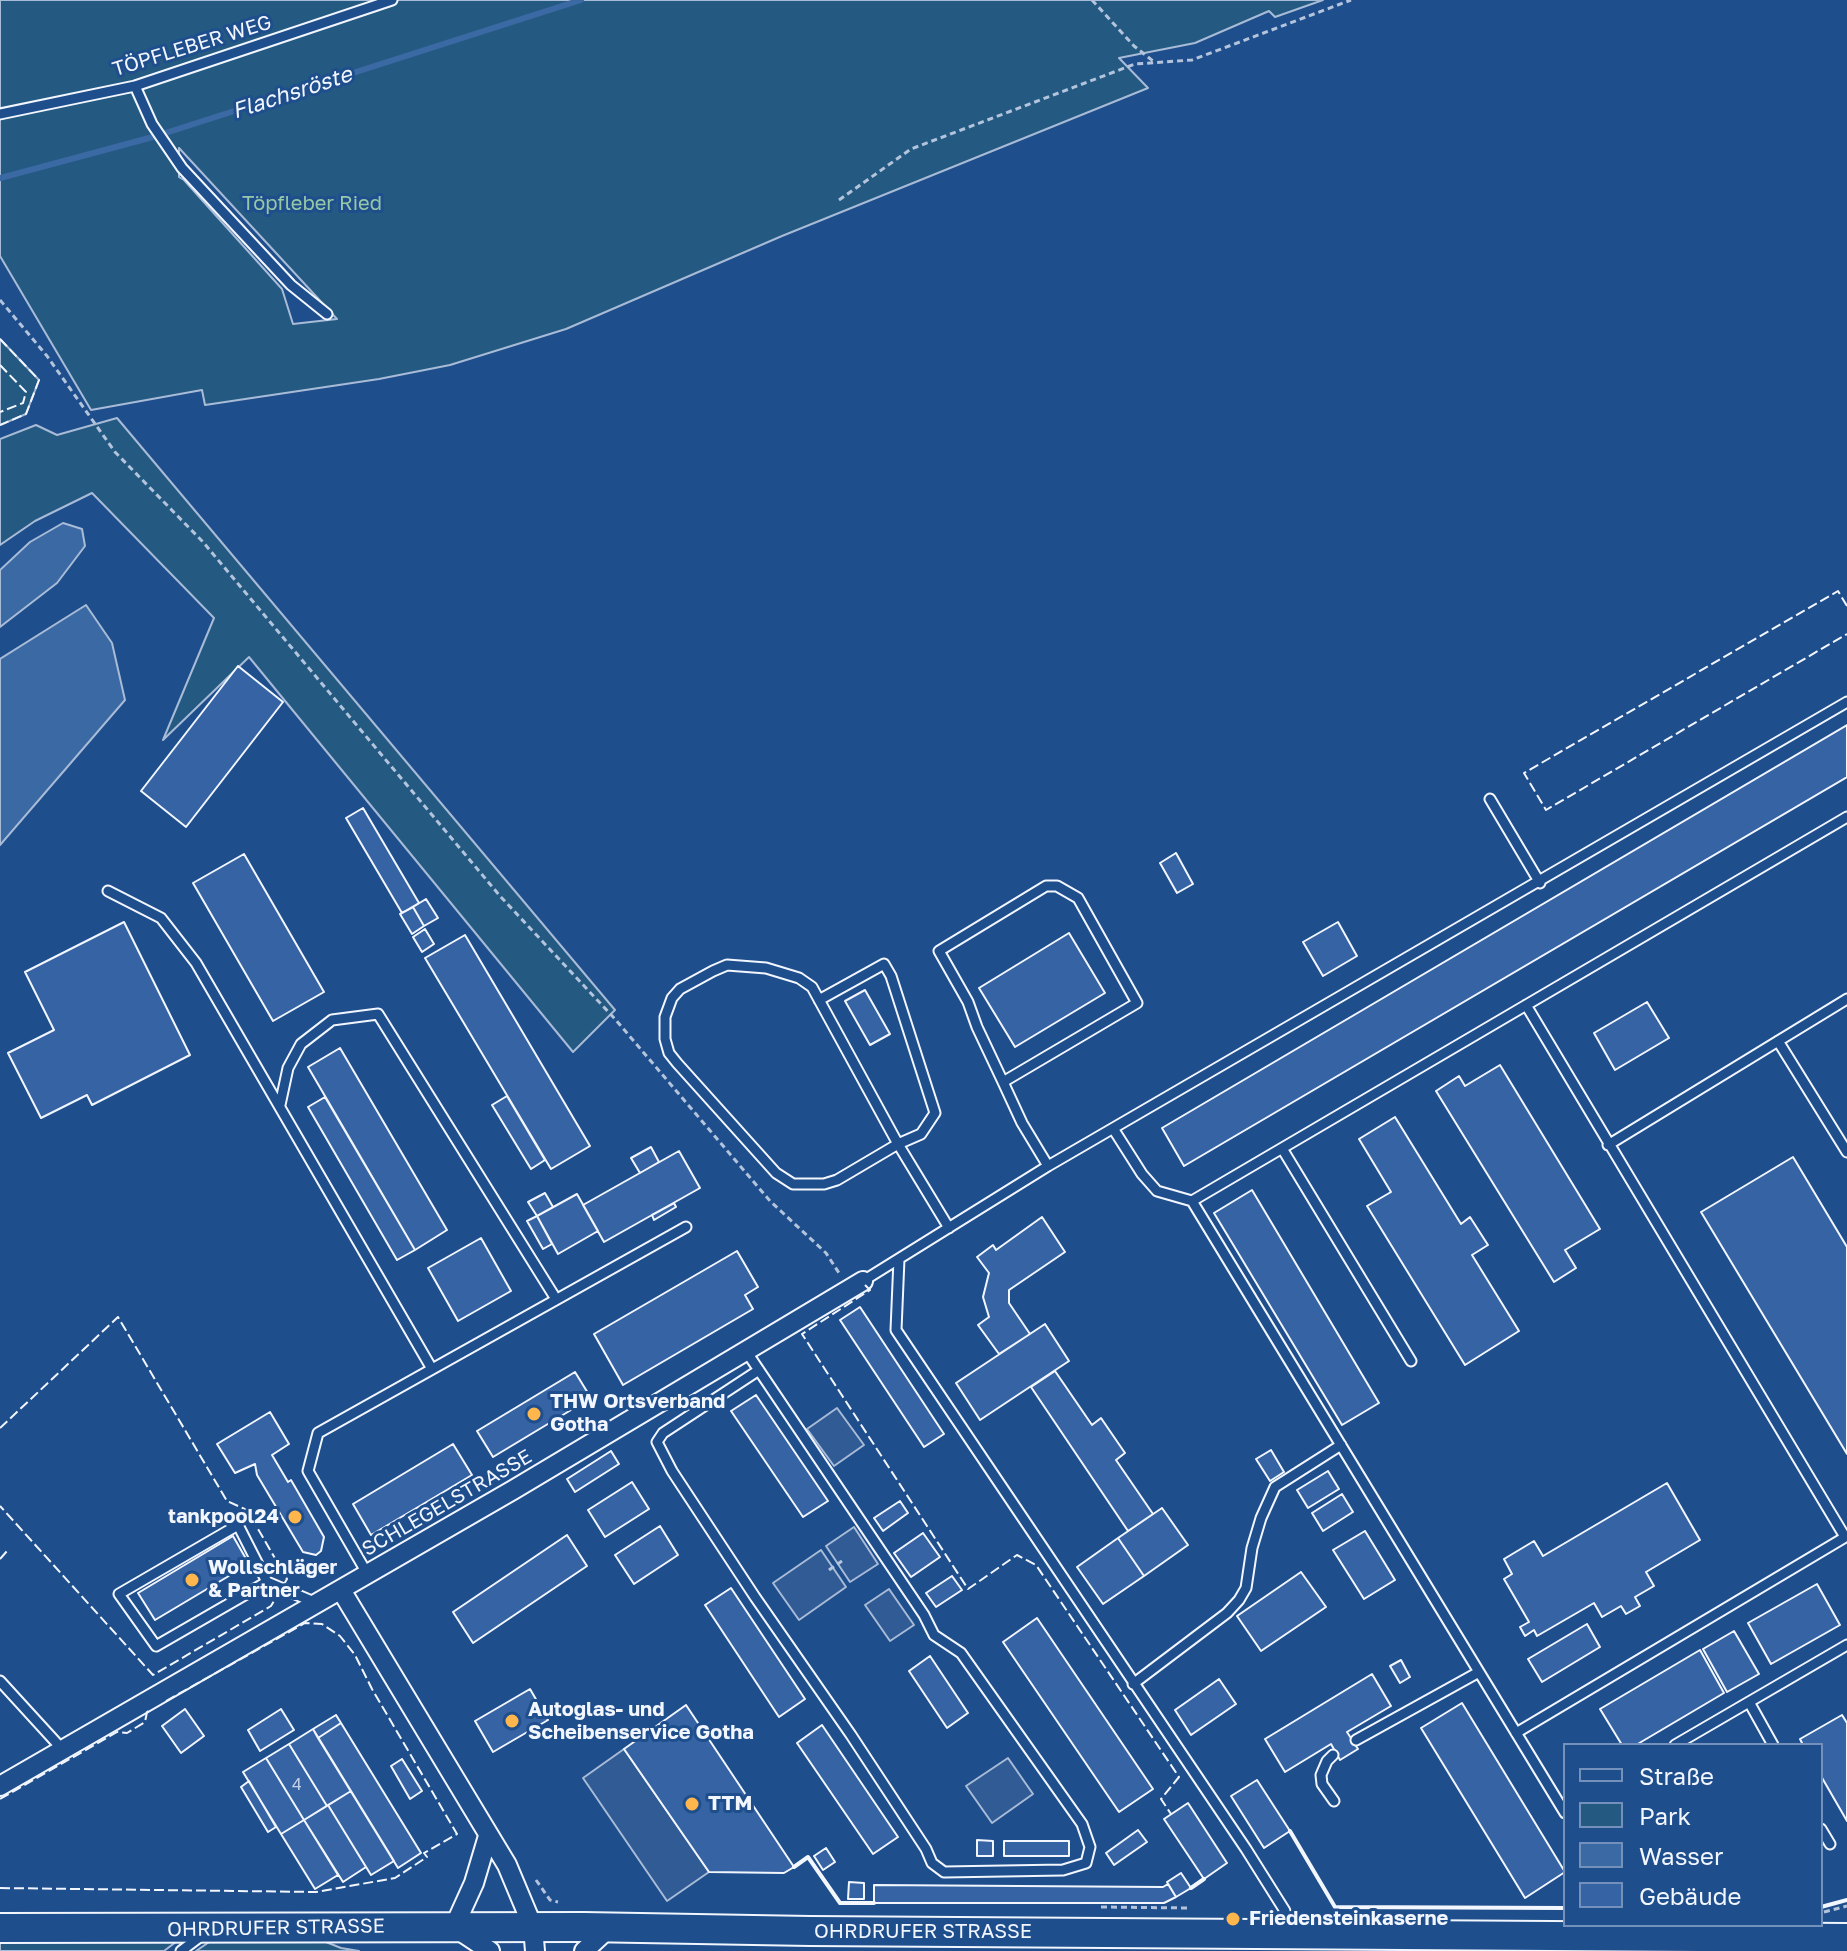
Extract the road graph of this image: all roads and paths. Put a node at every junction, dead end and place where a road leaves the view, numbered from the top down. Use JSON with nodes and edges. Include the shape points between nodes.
{"nodes":[{"id":1,"x":392,"y":0,"type":"edge"},
{"id":2,"x":1092,"y":0,"type":"edge"},
{"id":3,"x":1351,"y":0,"type":"edge"},
{"id":4,"x":1153,"y":61,"type":"junction"},
{"id":5,"x":135,"y":86,"type":"junction"},
{"id":6,"x":0,"y":114,"type":"edge"},
{"id":7,"x":839,"y":200,"type":"dead end"},
{"id":8,"x":0,"y":300,"type":"edge"},
{"id":9,"x":327,"y":314,"type":"dead end"},
{"id":10,"x":1847,"y":702,"type":"edge"},
{"id":11,"x":1490,"y":799,"type":"dead end"},
{"id":12,"x":1847,"y":817,"type":"edge"},
{"id":13,"x":1540,"y":883,"type":"junction"},
{"id":14,"x":108,"y":891,"type":"dead end"},
{"id":15,"x":1847,"y":999,"type":"edge"},
{"id":16,"x":819,"y":1000,"type":"junction"},
{"id":17,"x":1526,"y":1005,"type":"junction"},
{"id":18,"x":1778,"y":1041,"type":"junction"},
{"id":19,"x":1003,"y":1082,"type":"junction"},
{"id":20,"x":280,"y":1105,"type":"junction"},
{"id":21,"x":1114,"y":1130,"type":"junction"},
{"id":22,"x":898,"y":1144,"type":"junction"},
{"id":23,"x":1608,"y":1145,"type":"junction"},
{"id":24,"x":1283,"y":1150,"type":"junction"},
{"id":25,"x":1847,"y":1152,"type":"edge"},
{"id":26,"x":1048,"y":1166,"type":"junction"},
{"id":27,"x":1192,"y":1201,"type":"junction"},
{"id":28,"x":686,"y":1227,"type":"dead end"},
{"id":29,"x":949,"y":1228,"type":"junction"},
{"id":30,"x":899,"y":1259,"type":"junction"},
{"id":31,"x":856,"y":1285,"type":"junction"},
{"id":32,"x":556,"y":1299,"type":"junction"},
{"id":33,"x":746,"y":1351,"type":"junction"},
{"id":34,"x":1411,"y":1361,"type":"dead end"},
{"id":35,"x":432,"y":1369,"type":"junction"},
{"id":36,"x":759,"y":1370,"type":"junction"},
{"id":37,"x":1341,"y":1445,"type":"junction"},
{"id":38,"x":1846,"y":1537,"type":"edge"},
{"id":39,"x":842,"y":1561,"type":"dead end"},
{"id":40,"x":829,"y":1570,"type":"dead end"},
{"id":41,"x":368,"y":1575,"type":"junction"},
{"id":42,"x":267,"y":1582,"type":"junction"},
{"id":43,"x":341,"y":1590,"type":"junction"},
{"id":44,"x":317,"y":1604,"type":"junction"},
{"id":45,"x":1847,"y":1645,"type":"edge"},
{"id":46,"x":1479,"y":1672,"type":"junction"},
{"id":47,"x":0,"y":1681,"type":"edge"},
{"id":48,"x":1133,"y":1684,"type":"junction"},
{"id":49,"x":1749,"y":1702,"type":"junction"},
{"id":50,"x":1516,"y":1733,"type":"junction"},
{"id":51,"x":1356,"y":1740,"type":"dead end"},
{"id":52,"x":1678,"y":1743,"type":"edge"},
{"id":53,"x":1772,"y":1743,"type":"edge"},
{"id":54,"x":63,"y":1750,"type":"junction"},
{"id":55,"x":1333,"y":1755,"type":"dead end"},
{"id":56,"x":0,"y":1786,"type":"edge"},
{"id":57,"x":1334,"y":1801,"type":"dead end"},
{"id":58,"x":1563,"y":1809,"type":"edge"},
{"id":59,"x":1823,"y":1832,"type":"edge"},
{"id":60,"x":488,"y":1836,"type":"junction"},
{"id":61,"x":1830,"y":1844,"type":"dead end"},
{"id":62,"x":1847,"y":1906,"type":"edge"},
{"id":63,"x":1823,"y":1912,"type":"edge"},
{"id":64,"x":454,"y":1927,"type":"junction"},
{"id":65,"x":610,"y":1927,"type":"junction"},
{"id":66,"x":0,"y":1928,"type":"edge"},
{"id":67,"x":210,"y":1929,"type":"junction"},
{"id":68,"x":1633,"y":1931,"type":"edge"},
{"id":69,"x":1284,"y":1934,"type":"junction"},
{"id":70,"x":1847,"y":1938,"type":"edge"},
{"id":71,"x":534,"y":1939,"type":"edge"},
{"id":72,"x":181,"y":1951,"type":"edge"},
{"id":73,"x":490,"y":1951,"type":"edge"},
{"id":74,"x":584,"y":1951,"type":"edge"}],
"edges":[{"from":1,"to":5,"type":"lane","name":"TÖPFLEBER WEG"},
{"from":2,"to":4,"type":"path"},
{"from":3,"to":4,"type":"path","via":[[1192,60]]},
{"from":4,"to":7,"type":"path","via":[[911,149]]},
{"from":5,"to":6,"type":"lane","name":"TÖPFLEBER WEG"},
{"from":5,"to":9,"type":"lane","via":[[164,145],[182,168],[291,285]]},
{"from":8,"to":31,"type":"path","via":[[115,452],[203,542],[491,885],[615,1019],[770,1201]]},
{"from":10,"to":13,"type":"lane"},
{"from":11,"to":13,"type":"lane"},
{"from":12,"to":17,"type":"lane"},
{"from":13,"to":21,"type":"lane"},
{"from":14,"to":20,"type":"lane","via":[[161,918],[196,963]]},
{"from":15,"to":18,"type":"lane"},
{"from":16,"to":22,"type":"lane"},
{"from":16,"to":22,"type":"lane","via":[[884,964],[891,976],[935,1113],[921,1134]]},
{"from":16,"to":22,"type":"lane","via":[[799,978],[727,965],[672,998],[665,1017],[669,1053],[776,1173],[793,1184],[837,1180]]},
{"from":17,"to":23,"type":"lane"},
{"from":17,"to":24,"type":"lane"},
{"from":18,"to":23,"type":"lane"},
{"from":18,"to":25,"type":"lane"},
{"from":19,"to":19,"type":"lane","via":[[939,951],[1046,886],[1057,886],[1078,898],[1137,1003]]},
{"from":19,"to":26,"type":"lane"},
{"from":20,"to":32,"type":"lane","via":[[288,1068],[301,1044],[332,1020],[378,1014]]},
{"from":20,"to":35,"type":"lane"},
{"from":21,"to":26,"type":"lane"},
{"from":21,"to":27,"type":"lane","via":[[1157,1191]]},
{"from":22,"to":29,"type":"lane"},
{"from":23,"to":38,"type":"lane"},
{"from":24,"to":27,"type":"lane"},
{"from":24,"to":34,"type":"lane"},
{"from":26,"to":29,"type":"lane"},
{"from":27,"to":37,"type":"lane"},
{"from":28,"to":32,"type":"lane"},
{"from":29,"to":30,"type":"lane"},
{"from":30,"to":31,"type":"lane"},
{"from":30,"to":48,"type":"lane","via":[[896,1330]]},
{"from":31,"to":33,"type":"street","name":"SCHLEGELSTRASSE"},
{"from":32,"to":35,"type":"lane"},
{"from":33,"to":36,"type":"lane"},
{"from":33,"to":41,"type":"street","name":"SCHLEGELSTRASSE"},
{"from":35,"to":41,"type":"lane","via":[[318,1433],[308,1471]]},
{"from":36,"to":36,"type":"lane","via":[[934,1635],[961,1653],[1082,1824],[1090,1847],[1086,1863],[1063,1870],[944,1872],[932,1863],[738,1572],[657,1442]]},
{"from":37,"to":46,"type":"lane"},
{"from":37,"to":48,"type":"lane","via":[[1275,1487],[1239,1600]]},
{"from":38,"to":50,"type":"lane"},
{"from":39,"to":40,"type":"path"},
{"from":41,"to":43,"type":"street","name":"SCHLEGELSTRASSE"},
{"from":42,"to":42,"type":"lane","via":[[238,1525],[119,1594],[156,1646]]},
{"from":42,"to":44,"type":"lane"},
{"from":43,"to":44,"type":"street","name":"SCHLEGELSTRASSE"},
{"from":43,"to":60,"type":"street"},
{"from":44,"to":54,"type":"street","name":"SCHLEGELSTRASSE"},
{"from":45,"to":49,"type":"lane"},
{"from":46,"to":50,"type":"lane"},
{"from":46,"to":51,"type":"lane"},
{"from":47,"to":54,"type":"lane"},
{"from":48,"to":69,"type":"lane","via":[[1285,1911]]},
{"from":49,"to":52,"type":"lane"},
{"from":49,"to":53,"type":"lane"},
{"from":50,"to":58,"type":"lane"},
{"from":54,"to":56,"type":"street","name":"SCHLEGELSTRASSE"},
{"from":55,"to":57,"type":"lane","via":[[1321,1775]]},
{"from":59,"to":61,"type":"lane"},
{"from":60,"to":64,"type":"street"},
{"from":60,"to":71,"type":"street","via":[[514,1880]]},
{"from":62,"to":63,"type":"path"},
{"from":64,"to":67,"type":"main road","name":"OHRDRUFER STRASSE"},
{"from":64,"to":71,"type":"main road","name":"OHRDRUFER STRASSE"},
{"from":64,"to":73,"type":"street"},
{"from":65,"to":69,"type":"main road","name":"OHRDRUFER STRASSE"},
{"from":65,"to":71,"type":"main road","name":"OHRDRUFER STRASSE"},
{"from":65,"to":74,"type":"street"},
{"from":66,"to":67,"type":"main road","name":"OHRDRUFER STRASSE"},
{"from":67,"to":72,"type":"lane"},
{"from":68,"to":69,"type":"main road","name":"OHRDRUFER STRASSE"},
{"from":68,"to":70,"type":"main road","name":"OHRDRUFER STRASSE"}]}
